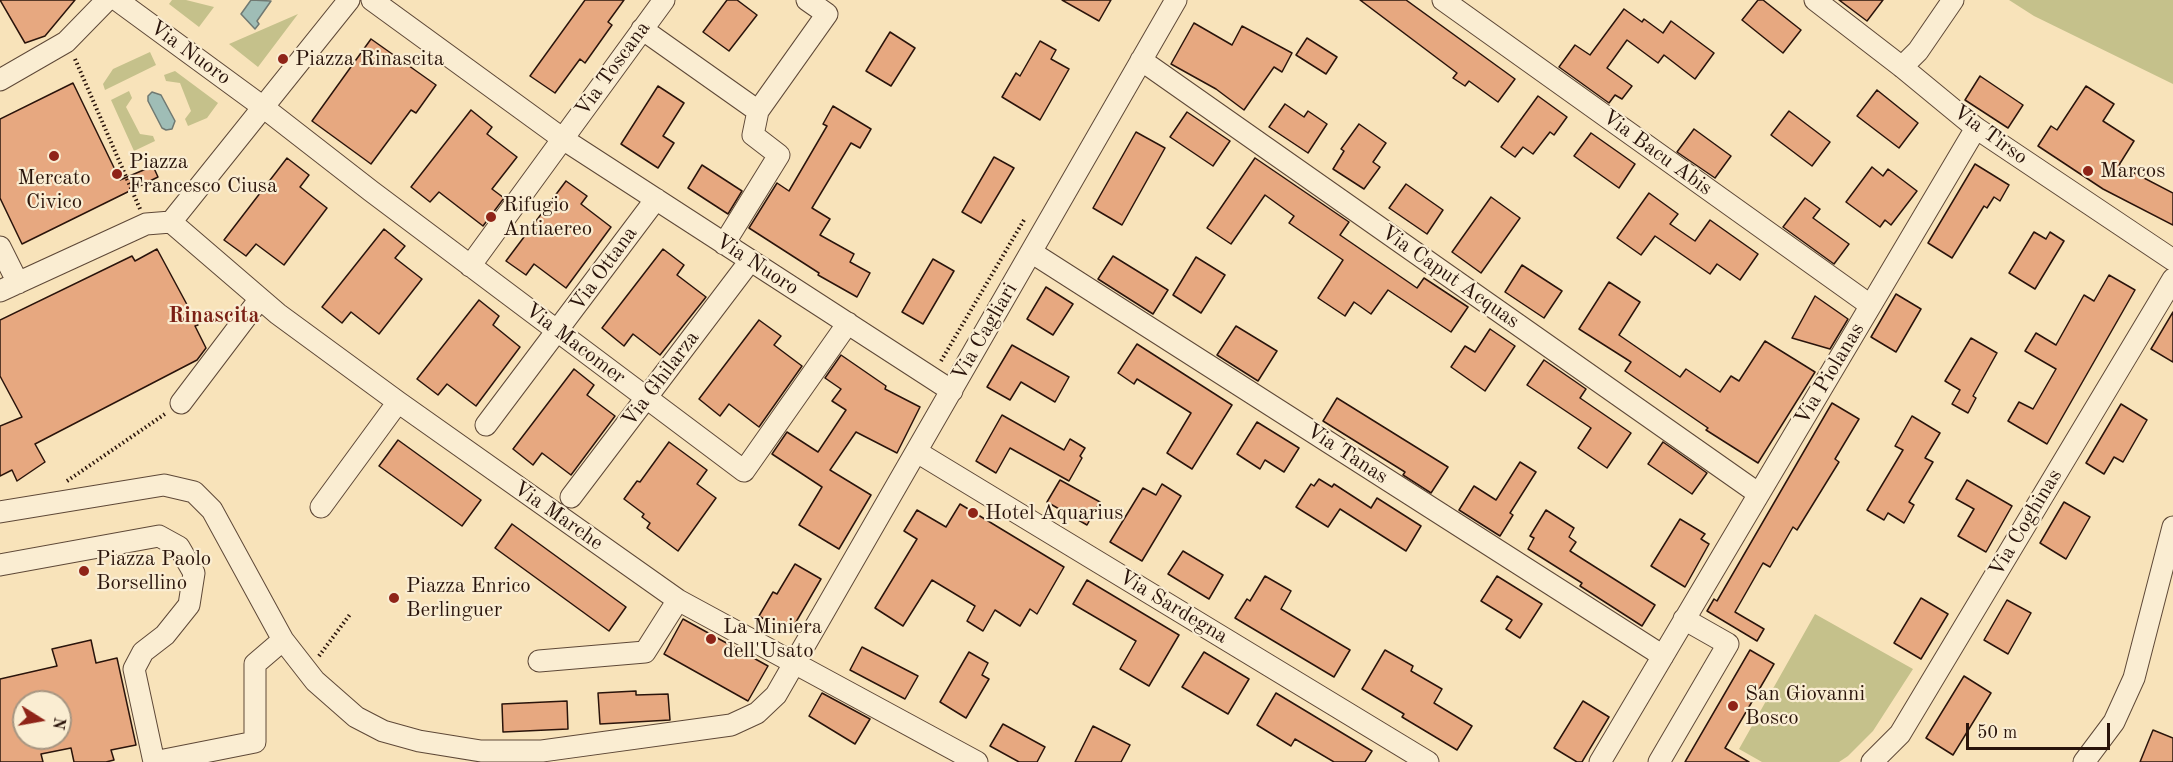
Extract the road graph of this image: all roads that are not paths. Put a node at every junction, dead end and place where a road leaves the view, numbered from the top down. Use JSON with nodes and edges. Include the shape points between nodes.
{"nodes":[{"id":1,"x":107,"y":0,"type":"edge"},
{"id":2,"x":117,"y":0,"type":"edge"},
{"id":3,"x":349,"y":0,"type":"edge"},
{"id":4,"x":372,"y":0,"type":"edge"},
{"id":5,"x":664,"y":0,"type":"edge"},
{"id":6,"x":807,"y":0,"type":"edge"},
{"id":7,"x":1176,"y":0,"type":"edge"},
{"id":8,"x":1443,"y":0,"type":"edge"},
{"id":9,"x":1815,"y":0,"type":"edge"},
{"id":10,"x":1953,"y":0,"type":"edge"},
{"id":11,"x":642,"y":29,"type":"junction"},
{"id":12,"x":1141,"y":60,"type":"junction"},
{"id":13,"x":1902,"y":67,"type":"junction"},
{"id":14,"x":0,"y":80,"type":"edge"},
{"id":15,"x":263,"y":107,"type":"junction"},
{"id":16,"x":758,"y":111,"type":"junction"},
{"id":17,"x":1976,"y":128,"type":"junction"},
{"id":18,"x":563,"y":138,"type":"junction"},
{"id":19,"x":656,"y":199,"type":"junction"},
{"id":20,"x":171,"y":222,"type":"junction"},
{"id":21,"x":724,"y":244,"type":"junction"},
{"id":22,"x":0,"y":247,"type":"edge"},
{"id":23,"x":1031,"y":252,"type":"junction"},
{"id":24,"x":2173,"y":260,"type":"edge"},
{"id":25,"x":750,"y":261,"type":"junction"},
{"id":26,"x":470,"y":266,"type":"junction"},
{"id":27,"x":2173,"y":279,"type":"edge"},
{"id":28,"x":9,"y":287,"type":"edge"},
{"id":29,"x":259,"y":300,"type":"junction"},
{"id":30,"x":1870,"y":305,"type":"junction"},
{"id":31,"x":848,"y":323,"type":"junction"},
{"id":32,"x":558,"y":332,"type":"junction"},
{"id":33,"x":952,"y":391,"type":"junction"},
{"id":34,"x":647,"y":398,"type":"junction"},
{"id":35,"x":398,"y":402,"type":"junction"},
{"id":36,"x":181,"y":403,"type":"road end"},
{"id":37,"x":486,"y":425,"type":"dead end"},
{"id":38,"x":917,"y":452,"type":"junction"},
{"id":39,"x":1759,"y":494,"type":"junction"},
{"id":40,"x":571,"y":497,"type":"dead end"},
{"id":41,"x":321,"y":507,"type":"dead end"},
{"id":42,"x":0,"y":512,"type":"edge"},
{"id":43,"x":2173,"y":527,"type":"edge"},
{"id":44,"x":0,"y":565,"type":"edge"},
{"id":45,"x":678,"y":600,"type":"junction"},
{"id":46,"x":1684,"y":619,"type":"junction"},
{"id":47,"x":284,"y":640,"type":"junction"},
{"id":48,"x":1663,"y":656,"type":"junction"},
{"id":49,"x":539,"y":660,"type":"dead end"},
{"id":50,"x":794,"y":664,"type":"junction"},
{"id":51,"x":977,"y":762,"type":"edge"},
{"id":52,"x":1428,"y":762,"type":"edge"},
{"id":53,"x":1600,"y":762,"type":"edge"},
{"id":54,"x":1659,"y":762,"type":"edge"},
{"id":55,"x":1872,"y":762,"type":"edge"},
{"id":56,"x":2084,"y":762,"type":"edge"}],
"edges":[{"from":1,"to":14,"type":"street","via":[[66,42]]},
{"from":2,"to":15,"type":"street","name":"Via Nuoro"},
{"from":3,"to":15,"type":"street"},
{"from":4,"to":18,"type":"street","name":"Via Nuoro"},
{"from":5,"to":11,"type":"street","name":"Via Toscana"},
{"from":6,"to":16,"type":"street","via":[[827,14]]},
{"from":7,"to":12,"type":"street","name":"Via Cagliari"},
{"from":8,"to":30,"type":"street","name":"Via Bacu Abis"},
{"from":9,"to":13,"type":"street","name":"Via Tirso"},
{"from":10,"to":13,"type":"street","via":[[1918,51]]},
{"from":11,"to":16,"type":"street"},
{"from":11,"to":18,"type":"street","name":"Via Toscana"},
{"from":12,"to":23,"type":"street","name":"Via Cagliari"},
{"from":12,"to":39,"type":"street","name":"Via Caput Acquas"},
{"from":13,"to":17,"type":"street","name":"Via Tirso"},
{"from":15,"to":20,"type":"street"},
{"from":15,"to":26,"type":"street","name":"Via Macomer"},
{"from":16,"to":21,"type":"street","via":[[753,135],[779,155]]},
{"from":17,"to":24,"type":"street","name":"Via Tirso"},
{"from":17,"to":30,"type":"street","name":"Via Piolanas"},
{"from":18,"to":19,"type":"street","name":"Via Nuoro"},
{"from":18,"to":26,"type":"street"},
{"from":19,"to":21,"type":"street","name":"Via Nuoro"},
{"from":19,"to":32,"type":"street","name":"Via Ottana"},
{"from":20,"to":28,"type":"street","via":[[146,224]]},
{"from":20,"to":29,"type":"street","name":"Via Marche"},
{"from":21,"to":25,"type":"street","name":"Via Nuoro"},
{"from":22,"to":28,"type":"street"},
{"from":23,"to":33,"type":"street","name":"Via Cagliari"},
{"from":23,"to":48,"type":"street","name":"Via Tanas"},
{"from":25,"to":31,"type":"street","name":"Via Nuoro"},
{"from":25,"to":34,"type":"street","name":"Via Ghilarza"},
{"from":26,"to":32,"type":"street","name":"Via Macomer"},
{"from":27,"to":55,"type":"street","name":"Via Coghinas","via":[[1900,734]]},
{"from":29,"to":35,"type":"street","name":"Via Marche"},
{"from":29,"to":36,"type":"street"},
{"from":30,"to":39,"type":"street","name":"Via Piolanas"},
{"from":31,"to":33,"type":"street","name":"Via Nuoro"},
{"from":31,"to":34,"type":"street","name":"Via Macomer","via":[[744,471]]},
{"from":32,"to":34,"type":"street","name":"Via Macomer"},
{"from":32,"to":37,"type":"street","name":"Via Ottana"},
{"from":33,"to":38,"type":"street","name":"Via Cagliari"},
{"from":34,"to":40,"type":"street","name":"Via Ghilarza"},
{"from":35,"to":41,"type":"street"},
{"from":35,"to":45,"type":"street","name":"Via Marche"},
{"from":38,"to":50,"type":"street","name":"Via Cagliari"},
{"from":38,"to":52,"type":"street","name":"Via Sardegna"},
{"from":39,"to":46,"type":"street","name":"Via Piolanas"},
{"from":42,"to":47,"type":"street","name":"Via Cagliari","via":[[164,485],[194,492],[212,510]]},
{"from":43,"to":56,"type":"street","via":[[2134,678],[2114,722]]},
{"from":44,"to":47,"type":"street","via":[[159,536],[179,547],[194,573],[189,605],[165,634],[143,652],[134,669],[154,762],[255,742],[255,664]]},
{"from":45,"to":49,"type":"street","via":[[645,652]]},
{"from":45,"to":50,"type":"street","name":"Via Marche"},
{"from":46,"to":48,"type":"street","name":"Via Piolanas"},
{"from":46,"to":54,"type":"street","via":[[1728,644]]},
{"from":47,"to":50,"type":"street","name":"Via Cagliari","via":[[315,681],[356,717],[383,731],[419,741],[481,751],[542,751],[731,725],[757,713],[776,695]]},
{"from":48,"to":53,"type":"street","name":"Via Piolanas"},
{"from":50,"to":51,"type":"street","name":"Via Marche"}]}
